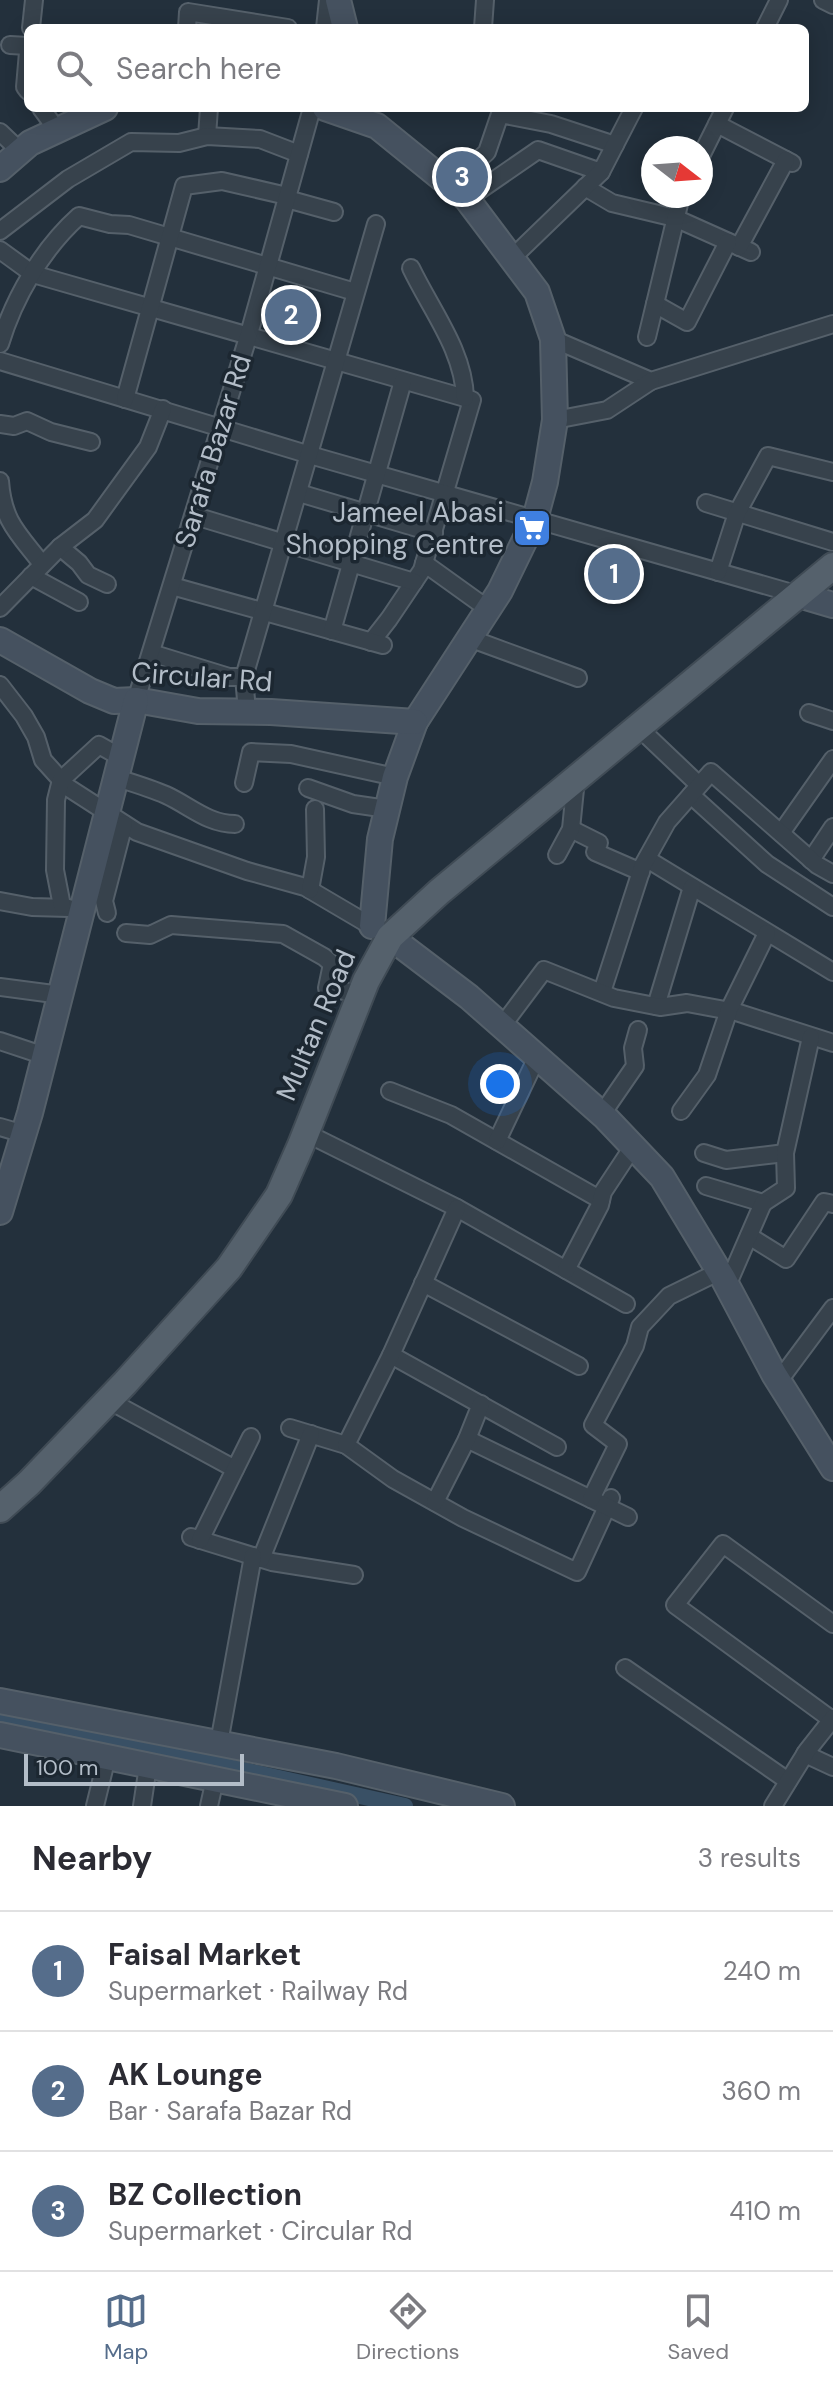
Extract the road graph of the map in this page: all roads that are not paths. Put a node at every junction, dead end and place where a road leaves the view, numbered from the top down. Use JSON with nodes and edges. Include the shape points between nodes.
{"nodes":[{"id":1,"x":34,"y":0,"type":"edge"},
{"id":2,"x":328,"y":0,"type":"edge"},
{"id":3,"x":338,"y":0,"type":"edge"},
{"id":4,"x":485,"y":0,"type":"edge"},
{"id":5,"x":779,"y":0,"type":"edge"},
{"id":6,"x":823,"y":0,"type":"edge"},
{"id":7,"x":833,"y":5,"type":"edge"},
{"id":8,"x":31,"y":24,"type":"edge"},
{"id":9,"x":187,"y":24,"type":"edge"},
{"id":10,"x":263,"y":24,"type":"edge"},
{"id":11,"x":325,"y":24,"type":"edge"},
{"id":12,"x":344,"y":24,"type":"edge"},
{"id":13,"x":483,"y":24,"type":"edge"},
{"id":14,"x":767,"y":24,"type":"edge"},
{"id":15,"x":10,"y":45,"type":"dead end"},
{"id":16,"x":24,"y":46,"type":"edge"},
{"id":17,"x":44,"y":112,"type":"edge"},
{"id":18,"x":96,"y":112,"type":"edge"},
{"id":19,"x":209,"y":112,"type":"edge"},
{"id":20,"x":311,"y":112,"type":"edge"},
{"id":21,"x":347,"y":112,"type":"edge"},
{"id":22,"x":632,"y":112,"type":"edge"},
{"id":23,"x":723,"y":112,"type":"edge"},
{"id":24,"x":374,"y":117,"type":"edge"},
{"id":25,"x":717,"y":124,"type":"junction"},
{"id":26,"x":57,"y":130,"type":"junction"},
{"id":27,"x":0,"y":132,"type":"edge"},
{"id":28,"x":207,"y":136,"type":"junction"},
{"id":29,"x":711,"y":136,"type":"edge"},
{"id":30,"x":615,"y":145,"type":"junction"},
{"id":31,"x":20,"y":151,"type":"junction"},
{"id":32,"x":299,"y":154,"type":"junction"},
{"id":33,"x":0,"y":169,"type":"edge"},
{"id":34,"x":601,"y":172,"type":"junction"},
{"id":35,"x":585,"y":187,"type":"junction"},
{"id":36,"x":458,"y":192,"type":"junction"},
{"id":37,"x":287,"y":197,"type":"junction"},
{"id":38,"x":678,"y":208,"type":"edge"},
{"id":39,"x":334,"y":212,"type":"dead end"},
{"id":40,"x":675,"y":218,"type":"junction"},
{"id":41,"x":3,"y":224,"type":"edge"},
{"id":42,"x":376,"y":224,"type":"dead end"},
{"id":43,"x":171,"y":237,"type":"junction"},
{"id":44,"x":739,"y":247,"type":"junction"},
{"id":45,"x":0,"y":250,"type":"edge"},
{"id":46,"x":513,"y":257,"type":"junction"},
{"id":47,"x":268,"y":265,"type":"junction"},
{"id":48,"x":411,"y":268,"type":"dead end"},
{"id":49,"x":33,"y":274,"type":"junction"},
{"id":50,"x":355,"y":292,"type":"junction"},
{"id":51,"x":655,"y":304,"type":"junction"},
{"id":52,"x":5,"y":309,"type":"edge"},
{"id":53,"x":152,"y":310,"type":"junction"},
{"id":54,"x":833,"y":324,"type":"edge"},
{"id":55,"x":249,"y":334,"type":"junction"},
{"id":56,"x":647,"y":337,"type":"dead end"},
{"id":57,"x":553,"y":339,"type":"junction"},
{"id":58,"x":0,"y":344,"type":"edge"},
{"id":59,"x":0,"y":361,"type":"edge"},
{"id":60,"x":336,"y":362,"type":"junction"},
{"id":61,"x":403,"y":381,"type":"junction"},
{"id":62,"x":651,"y":381,"type":"junction"},
{"id":63,"x":465,"y":398,"type":"junction"},
{"id":64,"x":125,"y":399,"type":"junction"},
{"id":65,"x":163,"y":409,"type":"junction"},
{"id":66,"x":555,"y":420,"type":"junction"},
{"id":67,"x":0,"y":424,"type":"edge"},
{"id":68,"x":219,"y":428,"type":"junction"},
{"id":69,"x":91,"y":442,"type":"dead end"},
{"id":70,"x":310,"y":455,"type":"junction"},
{"id":71,"x":833,"y":472,"type":"edge"},
{"id":72,"x":377,"y":474,"type":"junction"},
{"id":73,"x":0,"y":481,"type":"edge"},
{"id":74,"x":299,"y":493,"type":"junction"},
{"id":75,"x":446,"y":494,"type":"junction"},
{"id":76,"x":706,"y":503,"type":"dead end"},
{"id":77,"x":366,"y":513,"type":"junction"},
{"id":78,"x":737,"y":513,"type":"junction"},
{"id":79,"x":195,"y":516,"type":"junction"},
{"id":80,"x":535,"y":519,"type":"junction"},
{"id":81,"x":434,"y":533,"type":"junction"},
{"id":82,"x":833,"y":542,"type":"edge"},
{"id":83,"x":283,"y":543,"type":"junction"},
{"id":84,"x":60,"y":547,"type":"junction"},
{"id":85,"x":352,"y":563,"type":"junction"},
{"id":86,"x":424,"y":563,"type":"junction"},
{"id":87,"x":833,"y":566,"type":"edge"},
{"id":88,"x":36,"y":570,"type":"junction"},
{"id":89,"x":718,"y":572,"type":"junction"},
{"id":90,"x":414,"y":582,"type":"junction"},
{"id":91,"x":107,"y":584,"type":"dead end"},
{"id":92,"x":172,"y":586,"type":"junction"},
{"id":93,"x":799,"y":595,"type":"junction"},
{"id":94,"x":79,"y":602,"type":"dead end"},
{"id":95,"x":833,"y":605,"type":"edge"},
{"id":96,"x":0,"y":608,"type":"edge"},
{"id":97,"x":488,"y":609,"type":"junction"},
{"id":98,"x":264,"y":612,"type":"junction"},
{"id":99,"x":332,"y":631,"type":"junction"},
{"id":100,"x":469,"y":638,"type":"junction"},
{"id":101,"x":0,"y":640,"type":"edge"},
{"id":102,"x":151,"y":653,"type":"junction"},
{"id":103,"x":244,"y":677,"type":"junction"},
{"id":104,"x":578,"y":678,"type":"dead end"},
{"id":105,"x":0,"y":685,"type":"edge"},
{"id":106,"x":136,"y":700,"type":"junction"},
{"id":107,"x":247,"y":711,"type":"junction"},
{"id":108,"x":809,"y":713,"type":"dead end"},
{"id":109,"x":833,"y":721,"type":"edge"},
{"id":110,"x":415,"y":722,"type":"junction"},
{"id":111,"x":638,"y":727,"type":"junction"},
{"id":112,"x":833,"y":759,"type":"edge"},
{"id":113,"x":119,"y":768,"type":"junction"},
{"id":114,"x":395,"y":777,"type":"junction"},
{"id":115,"x":576,"y":779,"type":"junction"},
{"id":116,"x":61,"y":782,"type":"junction"},
{"id":117,"x":244,"y":783,"type":"dead end"},
{"id":118,"x":308,"y":788,"type":"dead end"},
{"id":119,"x":695,"y":790,"type":"junction"},
{"id":120,"x":315,"y":809,"type":"dead end"},
{"id":121,"x":387,"y":809,"type":"junction"},
{"id":122,"x":116,"y":820,"type":"junction"},
{"id":123,"x":235,"y":824,"type":"dead end"},
{"id":124,"x":833,"y":827,"type":"edge"},
{"id":125,"x":571,"y":829,"type":"junction"},
{"id":126,"x":781,"y":833,"type":"junction"},
{"id":127,"x":557,"y":855,"type":"dead end"},
{"id":128,"x":811,"y":860,"type":"junction"},
{"id":129,"x":644,"y":865,"type":"junction"},
{"id":130,"x":833,"y":874,"type":"edge"},
{"id":131,"x":692,"y":887,"type":"junction"},
{"id":132,"x":310,"y":890,"type":"junction"},
{"id":133,"x":0,"y":901,"type":"edge"},
{"id":134,"x":833,"y":907,"type":"edge"},
{"id":135,"x":84,"y":910,"type":"junction"},
{"id":136,"x":381,"y":932,"type":"junction"},
{"id":137,"x":126,"y":933,"type":"dead end"},
{"id":138,"x":767,"y":933,"type":"junction"},
{"id":139,"x":833,"y":972,"type":"edge"},
{"id":140,"x":0,"y":987,"type":"edge"},
{"id":141,"x":602,"y":992,"type":"junction"},
{"id":142,"x":360,"y":994,"type":"junction"},
{"id":143,"x":61,"y":995,"type":"junction"},
{"id":144,"x":656,"y":1006,"type":"junction"},
{"id":145,"x":729,"y":1010,"type":"junction"},
{"id":146,"x":502,"y":1026,"type":"junction"},
{"id":147,"x":638,"y":1030,"type":"dead end"},
{"id":148,"x":811,"y":1037,"type":"junction"},
{"id":149,"x":0,"y":1041,"type":"edge"},
{"id":150,"x":833,"y":1043,"type":"edge"},
{"id":151,"x":45,"y":1056,"type":"junction"},
{"id":152,"x":537,"y":1057,"type":"junction"},
{"id":153,"x":390,"y":1091,"type":"dead end"},
{"id":154,"x":681,"y":1111,"type":"dead end"},
{"id":155,"x":602,"y":1114,"type":"junction"},
{"id":156,"x":0,"y":1127,"type":"edge"},
{"id":157,"x":306,"y":1133,"type":"junction"},
{"id":158,"x":24,"y":1134,"type":"junction"},
{"id":159,"x":497,"y":1141,"type":"junction"},
{"id":160,"x":634,"y":1145,"type":"junction"},
{"id":161,"x":704,"y":1153,"type":"dead end"},
{"id":162,"x":785,"y":1153,"type":"junction"},
{"id":163,"x":6,"y":1172,"type":"edge"},
{"id":164,"x":706,"y":1186,"type":"dead end"},
{"id":165,"x":601,"y":1200,"type":"junction"},
{"id":166,"x":763,"y":1203,"type":"junction"},
{"id":167,"x":833,"y":1204,"type":"edge"},
{"id":168,"x":457,"y":1208,"type":"junction"},
{"id":169,"x":0,"y":1210,"type":"edge"},
{"id":170,"x":749,"y":1236,"type":"junction"},
{"id":171,"x":566,"y":1270,"type":"junction"},
{"id":172,"x":723,"y":1279,"type":"junction"},
{"id":173,"x":423,"y":1283,"type":"junction"},
{"id":174,"x":626,"y":1304,"type":"dead end"},
{"id":175,"x":833,"y":1308,"type":"edge"},
{"id":176,"x":825,"y":1331,"type":"edge"},
{"id":177,"x":391,"y":1355,"type":"junction"},
{"id":178,"x":579,"y":1366,"type":"dead end"},
{"id":179,"x":778,"y":1382,"type":"junction"},
{"id":180,"x":108,"y":1400,"type":"junction"},
{"id":181,"x":481,"y":1404,"type":"junction"},
{"id":182,"x":290,"y":1428,"type":"dead end"},
{"id":183,"x":311,"y":1434,"type":"junction"},
{"id":184,"x":251,"y":1437,"type":"dead end"},
{"id":185,"x":467,"y":1439,"type":"junction"},
{"id":186,"x":346,"y":1445,"type":"junction"},
{"id":187,"x":557,"y":1447,"type":"dead end"},
{"id":188,"x":833,"y":1468,"type":"edge"},
{"id":189,"x":235,"y":1469,"type":"junction"},
{"id":190,"x":591,"y":1499,"type":"junction"},
{"id":191,"x":435,"y":1502,"type":"junction"},
{"id":192,"x":609,"y":1503,"type":"junction"},
{"id":193,"x":0,"y":1509,"type":"edge"},
{"id":194,"x":628,"y":1517,"type":"dead end"},
{"id":195,"x":257,"y":1558,"type":"junction"},
{"id":196,"x":354,"y":1575,"type":"dead end"},
{"id":197,"x":833,"y":1624,"type":"edge"},
{"id":198,"x":625,"y":1668,"type":"dead end"},
{"id":199,"x":0,"y":1701,"type":"edge"},
{"id":200,"x":832,"y":1719,"type":"edge"},
{"id":201,"x":0,"y":1735,"type":"edge"},
{"id":202,"x":219,"y":1743,"type":"junction"},
{"id":203,"x":805,"y":1754,"type":"junction"},
{"id":204,"x":107,"y":1757,"type":"junction"},
{"id":205,"x":148,"y":1766,"type":"junction"},
{"id":206,"x":833,"y":1767,"type":"edge"},
{"id":207,"x":215,"y":1779,"type":"junction"},
{"id":208,"x":788,"y":1781,"type":"junction"},
{"id":209,"x":95,"y":1806,"type":"edge"},
{"id":210,"x":142,"y":1806,"type":"edge"},
{"id":211,"x":209,"y":1806,"type":"edge"},
{"id":212,"x":345,"y":1806,"type":"edge"},
{"id":213,"x":502,"y":1806,"type":"edge"},
{"id":214,"x":773,"y":1806,"type":"edge"}],
"edges":[{"from":1,"to":8,"type":"street"},
{"from":2,"to":11,"type":"street"},
{"from":3,"to":12,"type":"street"},
{"from":4,"to":13,"type":"street"},
{"from":5,"to":14,"type":"street"},
{"from":6,"to":7,"type":"street"},
{"from":9,"to":10,"type":"street","via":[[188,12]]},
{"from":15,"to":16,"type":"street"},
{"from":17,"to":26,"type":"street"},
{"from":18,"to":26,"type":"street"},
{"from":19,"to":28,"type":"street"},
{"from":20,"to":32,"type":"street","name":"Sarafa Bazar Rd"},
{"from":21,"to":24,"type":"street"},
{"from":22,"to":30,"type":"street"},
{"from":23,"to":25,"type":"street"},
{"from":24,"to":36,"type":"street"},
{"from":25,"to":29,"type":"street"},
{"from":25,"to":44,"type":"street","via":[[789,162]]},
{"from":26,"to":31,"type":"street"},
{"from":27,"to":31,"type":"street"},
{"from":28,"to":32,"type":"street","via":[[260,139]]},
{"from":28,"to":41,"type":"street","via":[[179,143],[131,142]]},
{"from":30,"to":34,"type":"street"},
{"from":30,"to":36,"type":"street","via":[[500,114],[487,152]]},
{"from":31,"to":33,"type":"street"},
{"from":32,"to":37,"type":"street","name":"Sarafa Bazar Rd"},
{"from":34,"to":35,"type":"street"},
{"from":34,"to":36,"type":"street","via":[[538,150]]},
{"from":35,"to":40,"type":"street","via":[[612,203]]},
{"from":35,"to":46,"type":"street"},
{"from":36,"to":46,"type":"street"},
{"from":37,"to":39,"type":"street"},
{"from":37,"to":43,"type":"street","via":[[222,181],[184,186]]},
{"from":37,"to":47,"type":"street","name":"Sarafa Bazar Rd"},
{"from":38,"to":40,"type":"street"},
{"from":40,"to":44,"type":"street"},
{"from":40,"to":51,"type":"street"},
{"from":42,"to":50,"type":"street"},
{"from":43,"to":47,"type":"street"},
{"from":43,"to":49,"type":"street","via":[[79,216]]},
{"from":43,"to":53,"type":"street"},
{"from":44,"to":51,"type":"street","via":[[687,322]]},
{"from":45,"to":49,"type":"street"},
{"from":46,"to":57,"type":"street","via":[[537,292]]},
{"from":47,"to":50,"type":"street"},
{"from":47,"to":55,"type":"street","name":"Sarafa Bazar Rd"},
{"from":48,"to":63,"type":"street","via":[[460,364]]},
{"from":49,"to":52,"type":"street"},
{"from":49,"to":53,"type":"street"},
{"from":50,"to":60,"type":"street"},
{"from":51,"to":56,"type":"street"},
{"from":52,"to":58,"type":"street"},
{"from":53,"to":55,"type":"street"},
{"from":53,"to":64,"type":"street"},
{"from":54,"to":62,"type":"street"},
{"from":55,"to":60,"type":"street"},
{"from":55,"to":68,"type":"street","name":"Sarafa Bazar Rd"},
{"from":57,"to":62,"type":"street"},
{"from":57,"to":66,"type":"street"},
{"from":59,"to":64,"type":"street"},
{"from":60,"to":61,"type":"street"},
{"from":60,"to":70,"type":"street"},
{"from":61,"to":63,"type":"street"},
{"from":61,"to":72,"type":"street"},
{"from":62,"to":66,"type":"street","via":[[607,410]]},
{"from":63,"to":75,"type":"street","via":[[472,400]]},
{"from":64,"to":65,"type":"street"},
{"from":65,"to":68,"type":"street"},
{"from":65,"to":84,"type":"street","via":[[148,447],[115,495],[89,526]]},
{"from":66,"to":80,"type":"street"},
{"from":67,"to":69,"type":"street","via":[[27,421]]},
{"from":68,"to":70,"type":"street"},
{"from":68,"to":79,"type":"street","name":"Sarafa Bazar Rd"},
{"from":70,"to":72,"type":"street"},
{"from":70,"to":74,"type":"street"},
{"from":71,"to":78,"type":"street","via":[[768,456]]},
{"from":72,"to":75,"type":"street"},
{"from":72,"to":77,"type":"street"},
{"from":73,"to":88,"type":"street","via":[[1,502]]},
{"from":74,"to":77,"type":"street"},
{"from":74,"to":83,"type":"street"},
{"from":75,"to":80,"type":"street"},
{"from":75,"to":81,"type":"street"},
{"from":76,"to":78,"type":"street"},
{"from":77,"to":81,"type":"street"},
{"from":77,"to":85,"type":"street"},
{"from":78,"to":82,"type":"street"},
{"from":78,"to":89,"type":"street"},
{"from":79,"to":83,"type":"street"},
{"from":79,"to":92,"type":"street","name":"Sarafa Bazar Rd"},
{"from":80,"to":89,"type":"street"},
{"from":80,"to":97,"type":"street"},
{"from":81,"to":86,"type":"street"},
{"from":83,"to":85,"type":"street"},
{"from":83,"to":98,"type":"street"},
{"from":84,"to":88,"type":"street"},
{"from":84,"to":91,"type":"street","via":[[88,575]]},
{"from":85,"to":90,"type":"street"},
{"from":85,"to":99,"type":"street"},
{"from":86,"to":90,"type":"street"},
{"from":86,"to":97,"type":"street"},
{"from":87,"to":93,"type":"main road","name":"Multan Road"},
{"from":88,"to":94,"type":"street"},
{"from":88,"to":96,"type":"street"},
{"from":89,"to":93,"type":"street"},
{"from":90,"to":99,"type":"street","via":[[377,643]]},
{"from":92,"to":98,"type":"street"},
{"from":92,"to":102,"type":"street","name":"Sarafa Bazar Rd"},
{"from":93,"to":95,"type":"street"},
{"from":93,"to":111,"type":"main road","name":"Multan Road"},
{"from":97,"to":100,"type":"street"},
{"from":98,"to":99,"type":"street"},
{"from":98,"to":103,"type":"street"},
{"from":100,"to":104,"type":"street"},
{"from":100,"to":110,"type":"street"},
{"from":101,"to":106,"type":"street","name":"Circular Rd","via":[[90,691],[114,701]]},
{"from":102,"to":103,"type":"street"},
{"from":102,"to":106,"type":"street","name":"Sarafa Bazar Rd"},
{"from":103,"to":107,"type":"street"},
{"from":105,"to":116,"type":"street"},
{"from":106,"to":107,"type":"street","name":"Circular Rd","via":[[198,711]]},
{"from":106,"to":113,"type":"street"},
{"from":107,"to":110,"type":"street","name":"Circular Rd"},
{"from":108,"to":109,"type":"street"},
{"from":110,"to":114,"type":"street"},
{"from":111,"to":115,"type":"main road","name":"Multan Road"},
{"from":111,"to":119,"type":"street"},
{"from":112,"to":126,"type":"street"},
{"from":113,"to":116,"type":"street","via":[[99,745]]},
{"from":113,"to":122,"type":"street"},
{"from":113,"to":123,"type":"street","via":[[205,818]]},
{"from":114,"to":117,"type":"street","via":[[291,754],[251,752]]},
{"from":114,"to":121,"type":"street"},
{"from":115,"to":125,"type":"street"},
{"from":115,"to":136,"type":"main road","name":"Multan Road","via":[[439,892]]},
{"from":116,"to":122,"type":"street"},
{"from":116,"to":135,"type":"street","via":[[54,823],[55,870]]},
{"from":118,"to":121,"type":"street"},
{"from":119,"to":126,"type":"street","via":[[711,772]]},
{"from":119,"to":129,"type":"street","via":[[667,822]]},
{"from":119,"to":134,"type":"street","via":[[767,864]]},
{"from":120,"to":132,"type":"street"},
{"from":121,"to":136,"type":"street","via":[[380,839]]},
{"from":122,"to":132,"type":"street","via":[[151,837]]},
{"from":122,"to":135,"type":"street"},
{"from":124,"to":128,"type":"street"},
{"from":125,"to":127,"type":"street"},
{"from":125,"to":129,"type":"street","via":[[599,843],[595,852]]},
{"from":126,"to":128,"type":"street"},
{"from":128,"to":130,"type":"street"},
{"from":129,"to":131,"type":"street"},
{"from":129,"to":141,"type":"street"},
{"from":131,"to":138,"type":"street"},
{"from":131,"to":144,"type":"street"},
{"from":132,"to":136,"type":"street"},
{"from":133,"to":135,"type":"street"},
{"from":135,"to":143,"type":"street"},
{"from":136,"to":142,"type":"main road","name":"Multan Road"},
{"from":136,"to":146,"type":"street"},
{"from":137,"to":142,"type":"street","via":[[150,935],[171,925],[283,934],[332,964],[327,988]]},
{"from":138,"to":139,"type":"street"},
{"from":138,"to":145,"type":"street"},
{"from":140,"to":143,"type":"street"},
{"from":141,"to":144,"type":"street"},
{"from":141,"to":146,"type":"street","via":[[544,970]]},
{"from":142,"to":157,"type":"main road","name":"Multan Road"},
{"from":143,"to":151,"type":"street"},
{"from":144,"to":145,"type":"street","via":[[687,1003]]},
{"from":145,"to":148,"type":"street"},
{"from":145,"to":154,"type":"street","via":[[707,1075]]},
{"from":146,"to":152,"type":"street"},
{"from":147,"to":155,"type":"street","via":[[635,1066]]},
{"from":148,"to":150,"type":"street"},
{"from":148,"to":162,"type":"street"},
{"from":149,"to":151,"type":"street"},
{"from":151,"to":158,"type":"street"},
{"from":152,"to":155,"type":"street"},
{"from":152,"to":159,"type":"street"},
{"from":153,"to":159,"type":"street","via":[[451,1115]]},
{"from":155,"to":160,"type":"street"},
{"from":156,"to":158,"type":"street"},
{"from":157,"to":168,"type":"street"},
{"from":157,"to":180,"type":"main road","name":"Multan Road","via":[[279,1195],[229,1268]]},
{"from":158,"to":163,"type":"street"},
{"from":159,"to":165,"type":"street"},
{"from":160,"to":165,"type":"street"},
{"from":160,"to":172,"type":"street","via":[[662,1177]]},
{"from":161,"to":162,"type":"street","via":[[726,1160]]},
{"from":162,"to":166,"type":"street","via":[[786,1188]]},
{"from":163,"to":169,"type":"street"},
{"from":164,"to":166,"type":"street"},
{"from":165,"to":171,"type":"street"},
{"from":166,"to":170,"type":"street"},
{"from":167,"to":170,"type":"street","via":[[824,1202],[786,1259]]},
{"from":168,"to":171,"type":"street"},
{"from":168,"to":173,"type":"street"},
{"from":170,"to":172,"type":"street"},
{"from":171,"to":174,"type":"street"},
{"from":172,"to":179,"type":"street"},
{"from":172,"to":190,"type":"street","via":[[669,1296],[640,1327],[593,1425],[618,1444]]},
{"from":173,"to":177,"type":"street"},
{"from":173,"to":178,"type":"street"},
{"from":175,"to":176,"type":"street"},
{"from":176,"to":179,"type":"street"},
{"from":177,"to":181,"type":"street"},
{"from":177,"to":186,"type":"street"},
{"from":179,"to":188,"type":"street"},
{"from":180,"to":189,"type":"street"},
{"from":180,"to":193,"type":"main road","name":"Multan Road"},
{"from":181,"to":185,"type":"street"},
{"from":181,"to":187,"type":"street"},
{"from":182,"to":183,"type":"street"},
{"from":183,"to":186,"type":"street"},
{"from":183,"to":195,"type":"street"},
{"from":184,"to":189,"type":"street"},
{"from":185,"to":190,"type":"street"},
{"from":185,"to":191,"type":"street"},
{"from":186,"to":191,"type":"street"},
{"from":189,"to":195,"type":"street","via":[[196,1539]]},
{"from":190,"to":192,"type":"street"},
{"from":191,"to":192,"type":"street","via":[[577,1572]]},
{"from":192,"to":194,"type":"street"},
{"from":195,"to":196,"type":"street"},
{"from":195,"to":202,"type":"street"},
{"from":197,"to":200,"type":"street","via":[[723,1544],[675,1605]]},
{"from":198,"to":208,"type":"street"},
{"from":199,"to":202,"type":"street"},
{"from":200,"to":203,"type":"street"},
{"from":201,"to":204,"type":"street"},
{"from":202,"to":213,"type":"street"},
{"from":203,"to":206,"type":"street"},
{"from":203,"to":208,"type":"street"},
{"from":204,"to":205,"type":"street"},
{"from":204,"to":209,"type":"street"},
{"from":205,"to":207,"type":"street"},
{"from":205,"to":210,"type":"street"},
{"from":207,"to":211,"type":"street"},
{"from":207,"to":212,"type":"street"},
{"from":208,"to":214,"type":"street"}]}
